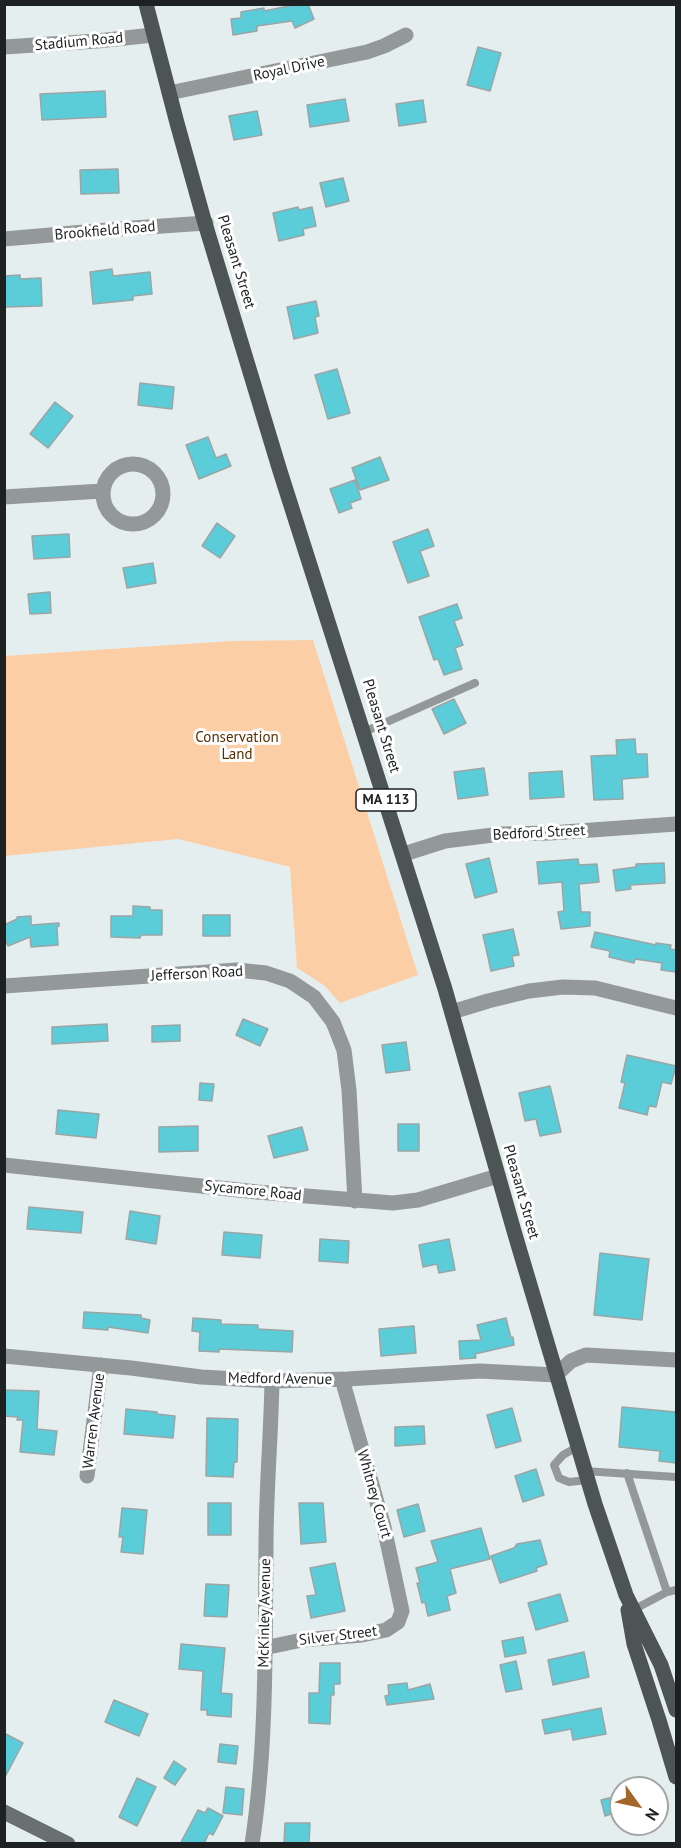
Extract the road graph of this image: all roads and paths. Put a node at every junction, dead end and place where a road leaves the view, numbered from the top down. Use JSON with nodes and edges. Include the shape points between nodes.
{"nodes":[{"id":1,"x":146,"y":4,"type":"edge"},
{"id":2,"x":153,"y":35,"type":"junction"},
{"id":3,"x":406,"y":35,"type":"dead end"},
{"id":4,"x":4,"y":47,"type":"edge"},
{"id":5,"x":169,"y":93,"type":"junction"},
{"id":6,"x":206,"y":223,"type":"junction"},
{"id":7,"x":4,"y":239,"type":"edge"},
{"id":8,"x":102,"y":491,"type":"junction"},
{"id":9,"x":4,"y":497,"type":"edge"},
{"id":10,"x":474,"y":683,"type":"dead end"},
{"id":11,"x":364,"y":732,"type":"junction"},
{"id":12,"x":676,"y":824,"type":"edge"},
{"id":13,"x":404,"y":854,"type":"junction"},
{"id":14,"x":4,"y":987,"type":"edge"},
{"id":15,"x":676,"y":1008,"type":"edge"},
{"id":16,"x":452,"y":1012,"type":"junction"},
{"id":17,"x":4,"y":1165,"type":"edge"},
{"id":18,"x":498,"y":1176,"type":"junction"},
{"id":19,"x":355,"y":1201,"type":"junction"},
{"id":20,"x":4,"y":1356,"type":"edge"},
{"id":21,"x":676,"y":1360,"type":"edge"},
{"id":22,"x":101,"y":1365,"type":"junction"},
{"id":23,"x":556,"y":1375,"type":"junction"},
{"id":24,"x":342,"y":1379,"type":"junction"},
{"id":25,"x":272,"y":1381,"type":"junction"},
{"id":26,"x":577,"y":1447,"type":"junction"},
{"id":27,"x":627,"y":1473,"type":"junction"},
{"id":28,"x":586,"y":1475,"type":"junction"},
{"id":29,"x":87,"y":1476,"type":"dead end"},
{"id":30,"x":676,"y":1477,"type":"edge"},
{"id":31,"x":676,"y":1590,"type":"edge"},
{"id":32,"x":668,"y":1592,"type":"junction"},
{"id":33,"x":626,"y":1595,"type":"junction"},
{"id":34,"x":633,"y":1610,"type":"junction"},
{"id":35,"x":402,"y":1611,"type":"joint"},
{"id":36,"x":264,"y":1648,"type":"junction"},
{"id":37,"x":676,"y":1710,"type":"edge"},
{"id":38,"x":676,"y":1777,"type":"edge"},
{"id":39,"x":4,"y":1812,"type":"edge"},
{"id":40,"x":69,"y":1844,"type":"edge"},
{"id":41,"x":252,"y":1844,"type":"edge"}],
"edges":[{"from":1,"to":2,"type":"main road","name":"Pleasant Street","number":"MA 113"},
{"from":2,"to":4,"type":"street","name":"Stadium Road"},
{"from":2,"to":5,"type":"main road","name":"Pleasant Street","number":"MA 113"},
{"from":3,"to":5,"type":"street","name":"Royal Drive","via":[[367,52]]},
{"from":5,"to":6,"type":"main road","name":"Pleasant Street","number":"MA 113"},
{"from":6,"to":7,"type":"street","name":"Brookfield Road"},
{"from":6,"to":11,"type":"main road","name":"Pleasant Street","number":"MA 113"},
{"from":8,"to":8,"type":"street","via":[[106,510],[130,525],[156,515],[163,496],[158,476],[141,464],[120,466],[111,472]]},
{"from":8,"to":9,"type":"street"},
{"from":10,"to":11,"type":"lane"},
{"from":11,"to":13,"type":"main road","name":"Pleasant Street","number":"MA 113"},
{"from":12,"to":13,"type":"street","name":"Bedford Street","via":[[501,834],[445,841]]},
{"from":13,"to":16,"type":"main road","name":"Pleasant Street","number":"MA 113"},
{"from":14,"to":19,"type":"street","name":"Jefferson Road","via":[[237,970],[290,981],[314,997],[333,1022],[344,1050]]},
{"from":15,"to":16,"type":"street","via":[[595,988],[562,987],[529,991]]},
{"from":16,"to":18,"type":"main road","name":"Pleasant Street","number":"MA 113"},
{"from":17,"to":19,"type":"street","name":"Sycamore Road"},
{"from":18,"to":19,"type":"street","name":"Sycamore Road","via":[[418,1200]]},
{"from":18,"to":23,"type":"main road","name":"Pleasant Street","number":"MA 113"},
{"from":20,"to":22,"type":"street","name":"Medford Avenue"},
{"from":21,"to":23,"type":"street","via":[[586,1355],[571,1361]]},
{"from":22,"to":25,"type":"street","name":"Medford Avenue"},
{"from":22,"to":29,"type":"street","name":"Warren Avenue"},
{"from":23,"to":24,"type":"street","name":"Medford Avenue","via":[[480,1371]]},
{"from":23,"to":26,"type":"main road","name":"Pleasant Street","number":"MA 113"},
{"from":24,"to":25,"type":"street","name":"Medford Avenue"},
{"from":24,"to":35,"type":"street","name":"Whitney Court","via":[[384,1527]]},
{"from":25,"to":36,"type":"street","name":"McKinley Avenue"},
{"from":26,"to":28,"type":"main road","name":"Pleasant Street","number":"MA 113"},
{"from":26,"to":28,"type":"lane","via":[[554,1465],[559,1478],[569,1482]]},
{"from":27,"to":28,"type":"lane"},
{"from":27,"to":30,"type":"lane"},
{"from":27,"to":32,"type":"lane"},
{"from":28,"to":33,"type":"main road","name":"Pleasant Street","number":"MA 113"},
{"from":31,"to":32,"type":"lane"},
{"from":32,"to":34,"type":"lane"},
{"from":33,"to":34,"type":"main road","name":"Pleasant Street","number":"MA 113"},
{"from":33,"to":38,"type":"main road","name":"Pleasant Street","number":"MA 113","via":[[634,1644]]},
{"from":34,"to":37,"type":"main road","name":"Pleasant Street","number":"MA 113","via":[[661,1665]]},
{"from":35,"to":36,"type":"street","name":"Silver Street","via":[[398,1622],[386,1630]]},
{"from":36,"to":41,"type":"street","name":"McKinley Avenue"},
{"from":39,"to":40,"type":"main road"}]}
